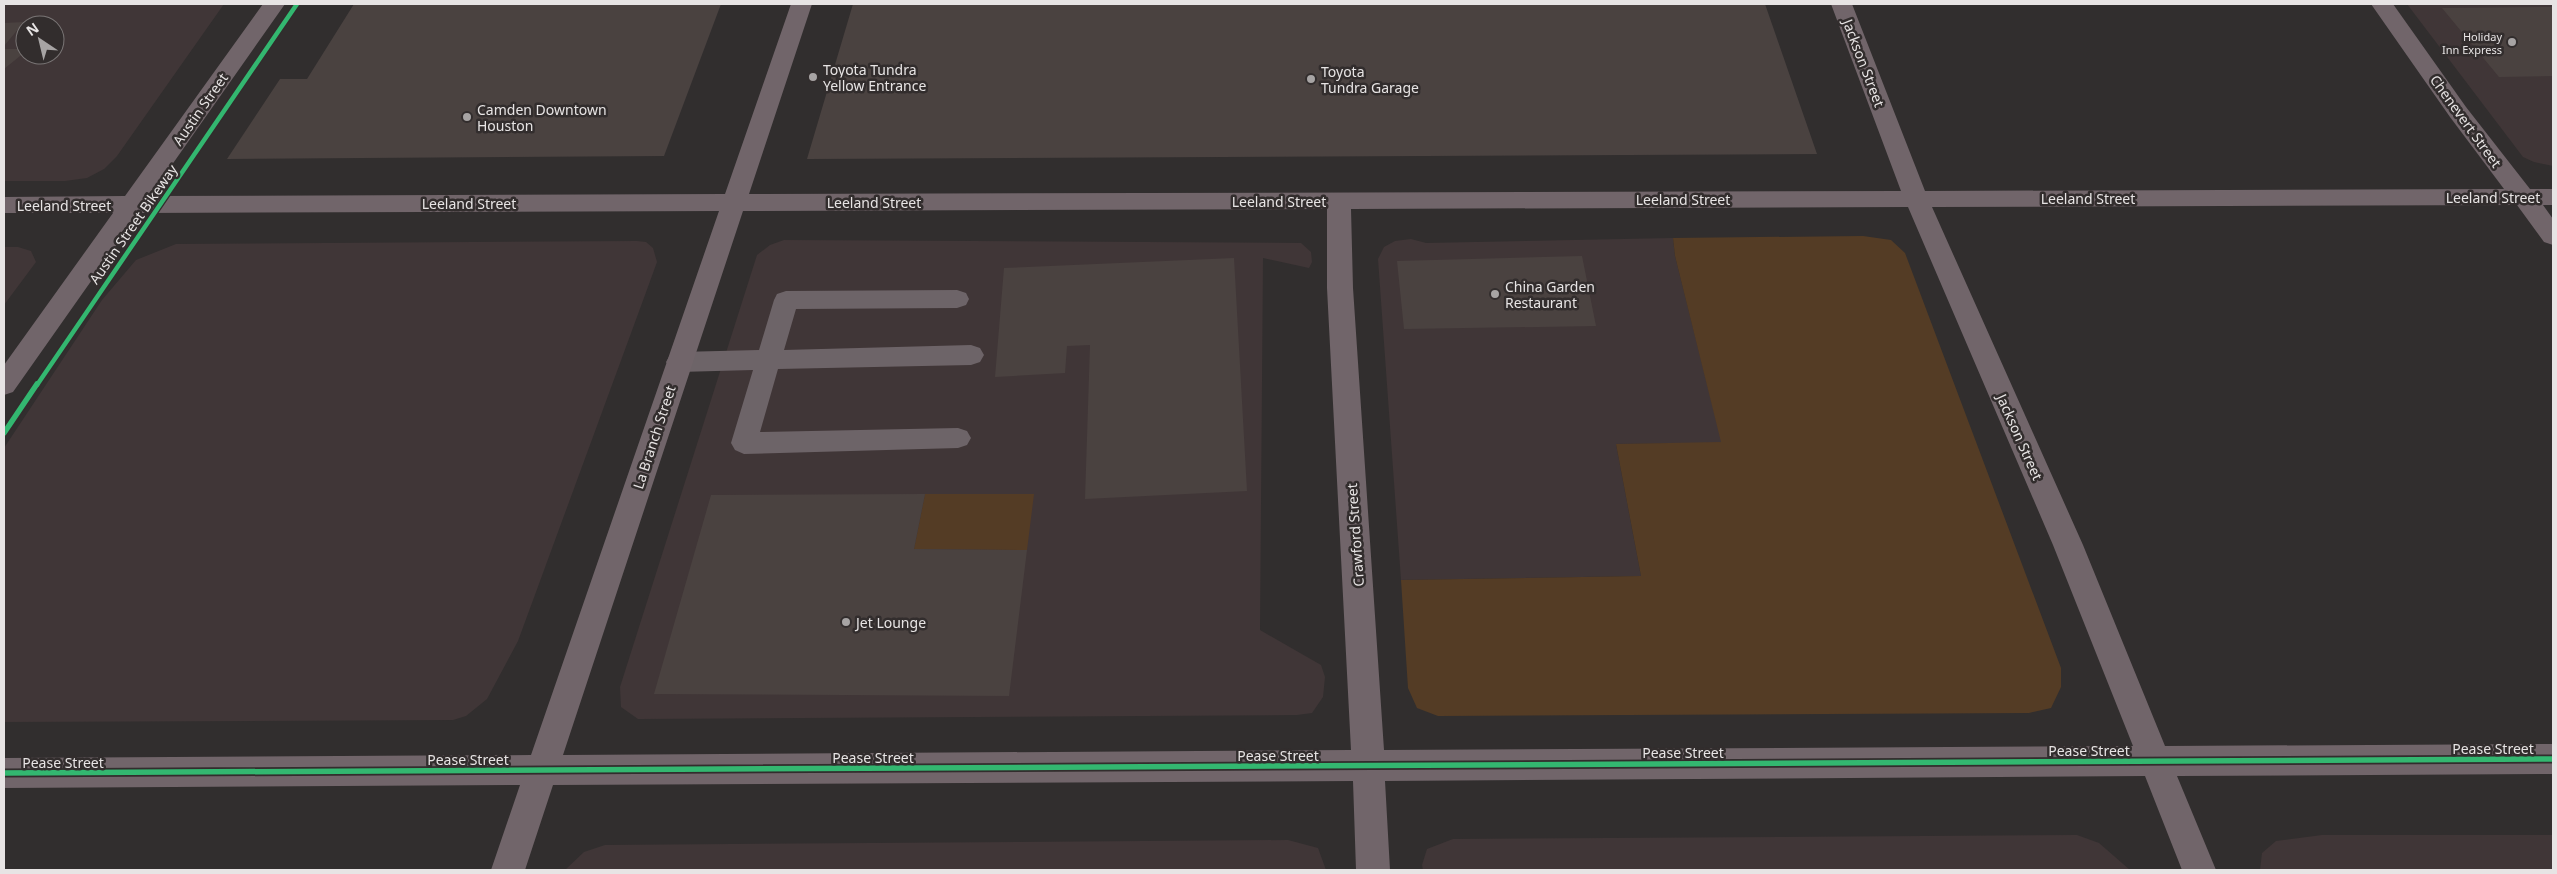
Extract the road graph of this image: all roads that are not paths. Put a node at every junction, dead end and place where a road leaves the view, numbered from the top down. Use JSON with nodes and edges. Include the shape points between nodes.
{"nodes":[{"id":1,"x":274,"y":4,"type":"edge"},
{"id":2,"x":801,"y":4,"type":"edge"},
{"id":3,"x":1841,"y":4,"type":"edge"},
{"id":4,"x":2382,"y":4,"type":"edge"},
{"id":5,"x":2522,"y":197,"type":"junction"},
{"id":6,"x":2553,"y":197,"type":"edge"},
{"id":7,"x":1916,"y":198,"type":"junction"},
{"id":8,"x":1339,"y":200,"type":"junction"},
{"id":9,"x":733,"y":202,"type":"junction"},
{"id":10,"x":132,"y":204,"type":"junction"},
{"id":11,"x":4,"y":205,"type":"edge"},
{"id":12,"x":2553,"y":236,"type":"edge"},
{"id":13,"x":957,"y":299,"type":"dead end"},
{"id":14,"x":971,"y":355,"type":"dead end"},
{"id":15,"x":768,"y":361,"type":"junction"},
{"id":16,"x":679,"y":362,"type":"junction"},
{"id":17,"x":4,"y":385,"type":"edge"},
{"id":18,"x":958,"y":438,"type":"dead end"},
{"id":19,"x":2553,"y":759,"type":"edge"},
{"id":20,"x":2156,"y":762,"type":"junction"},
{"id":21,"x":1370,"y":766,"type":"junction"},
{"id":22,"x":543,"y":771,"type":"junction"},
{"id":23,"x":4,"y":773,"type":"edge"},
{"id":24,"x":508,"y":870,"type":"edge"},
{"id":25,"x":1373,"y":870,"type":"edge"},
{"id":26,"x":2199,"y":870,"type":"edge"}],
"edges":[{"from":1,"to":10,"type":"street","name":"Austin Street"},
{"from":2,"to":9,"type":"street","name":"La Branch Street"},
{"from":3,"to":7,"type":"street","name":"Jackson Street"},
{"from":4,"to":5,"type":"street","name":"Chenevert Street"},
{"from":5,"to":6,"type":"street","name":"Leeland Street"},
{"from":5,"to":7,"type":"street","name":"Leeland Street"},
{"from":5,"to":12,"type":"street","name":"Chenevert Street"},
{"from":7,"to":8,"type":"street","name":"Leeland Street"},
{"from":7,"to":20,"type":"street","name":"Jackson Street","via":[[2068,545]]},
{"from":8,"to":9,"type":"street","name":"Leeland Street"},
{"from":8,"to":21,"type":"street","name":"Crawford Street","via":[[1340,288]]},
{"from":9,"to":10,"type":"street","name":"Leeland Street"},
{"from":9,"to":16,"type":"street","name":"La Branch Street"},
{"from":10,"to":11,"type":"street","name":"Leeland Street"},
{"from":10,"to":17,"type":"street","name":"Austin Street"},
{"from":13,"to":15,"type":"lane","via":[[786,300]]},
{"from":14,"to":15,"type":"lane"},
{"from":15,"to":16,"type":"lane"},
{"from":15,"to":18,"type":"lane","via":[[744,443]]},
{"from":16,"to":22,"type":"street","name":"La Branch Street"},
{"from":19,"to":20,"type":"street","name":"Pease Street"},
{"from":20,"to":21,"type":"street","name":"Pease Street"},
{"from":20,"to":26,"type":"street","name":"Jackson Street"},
{"from":21,"to":22,"type":"street","name":"Pease Street"},
{"from":21,"to":25,"type":"street","name":"Crawford Street"},
{"from":22,"to":23,"type":"street","name":"Pease Street"},
{"from":22,"to":24,"type":"street","name":"La Branch Street"}]}
